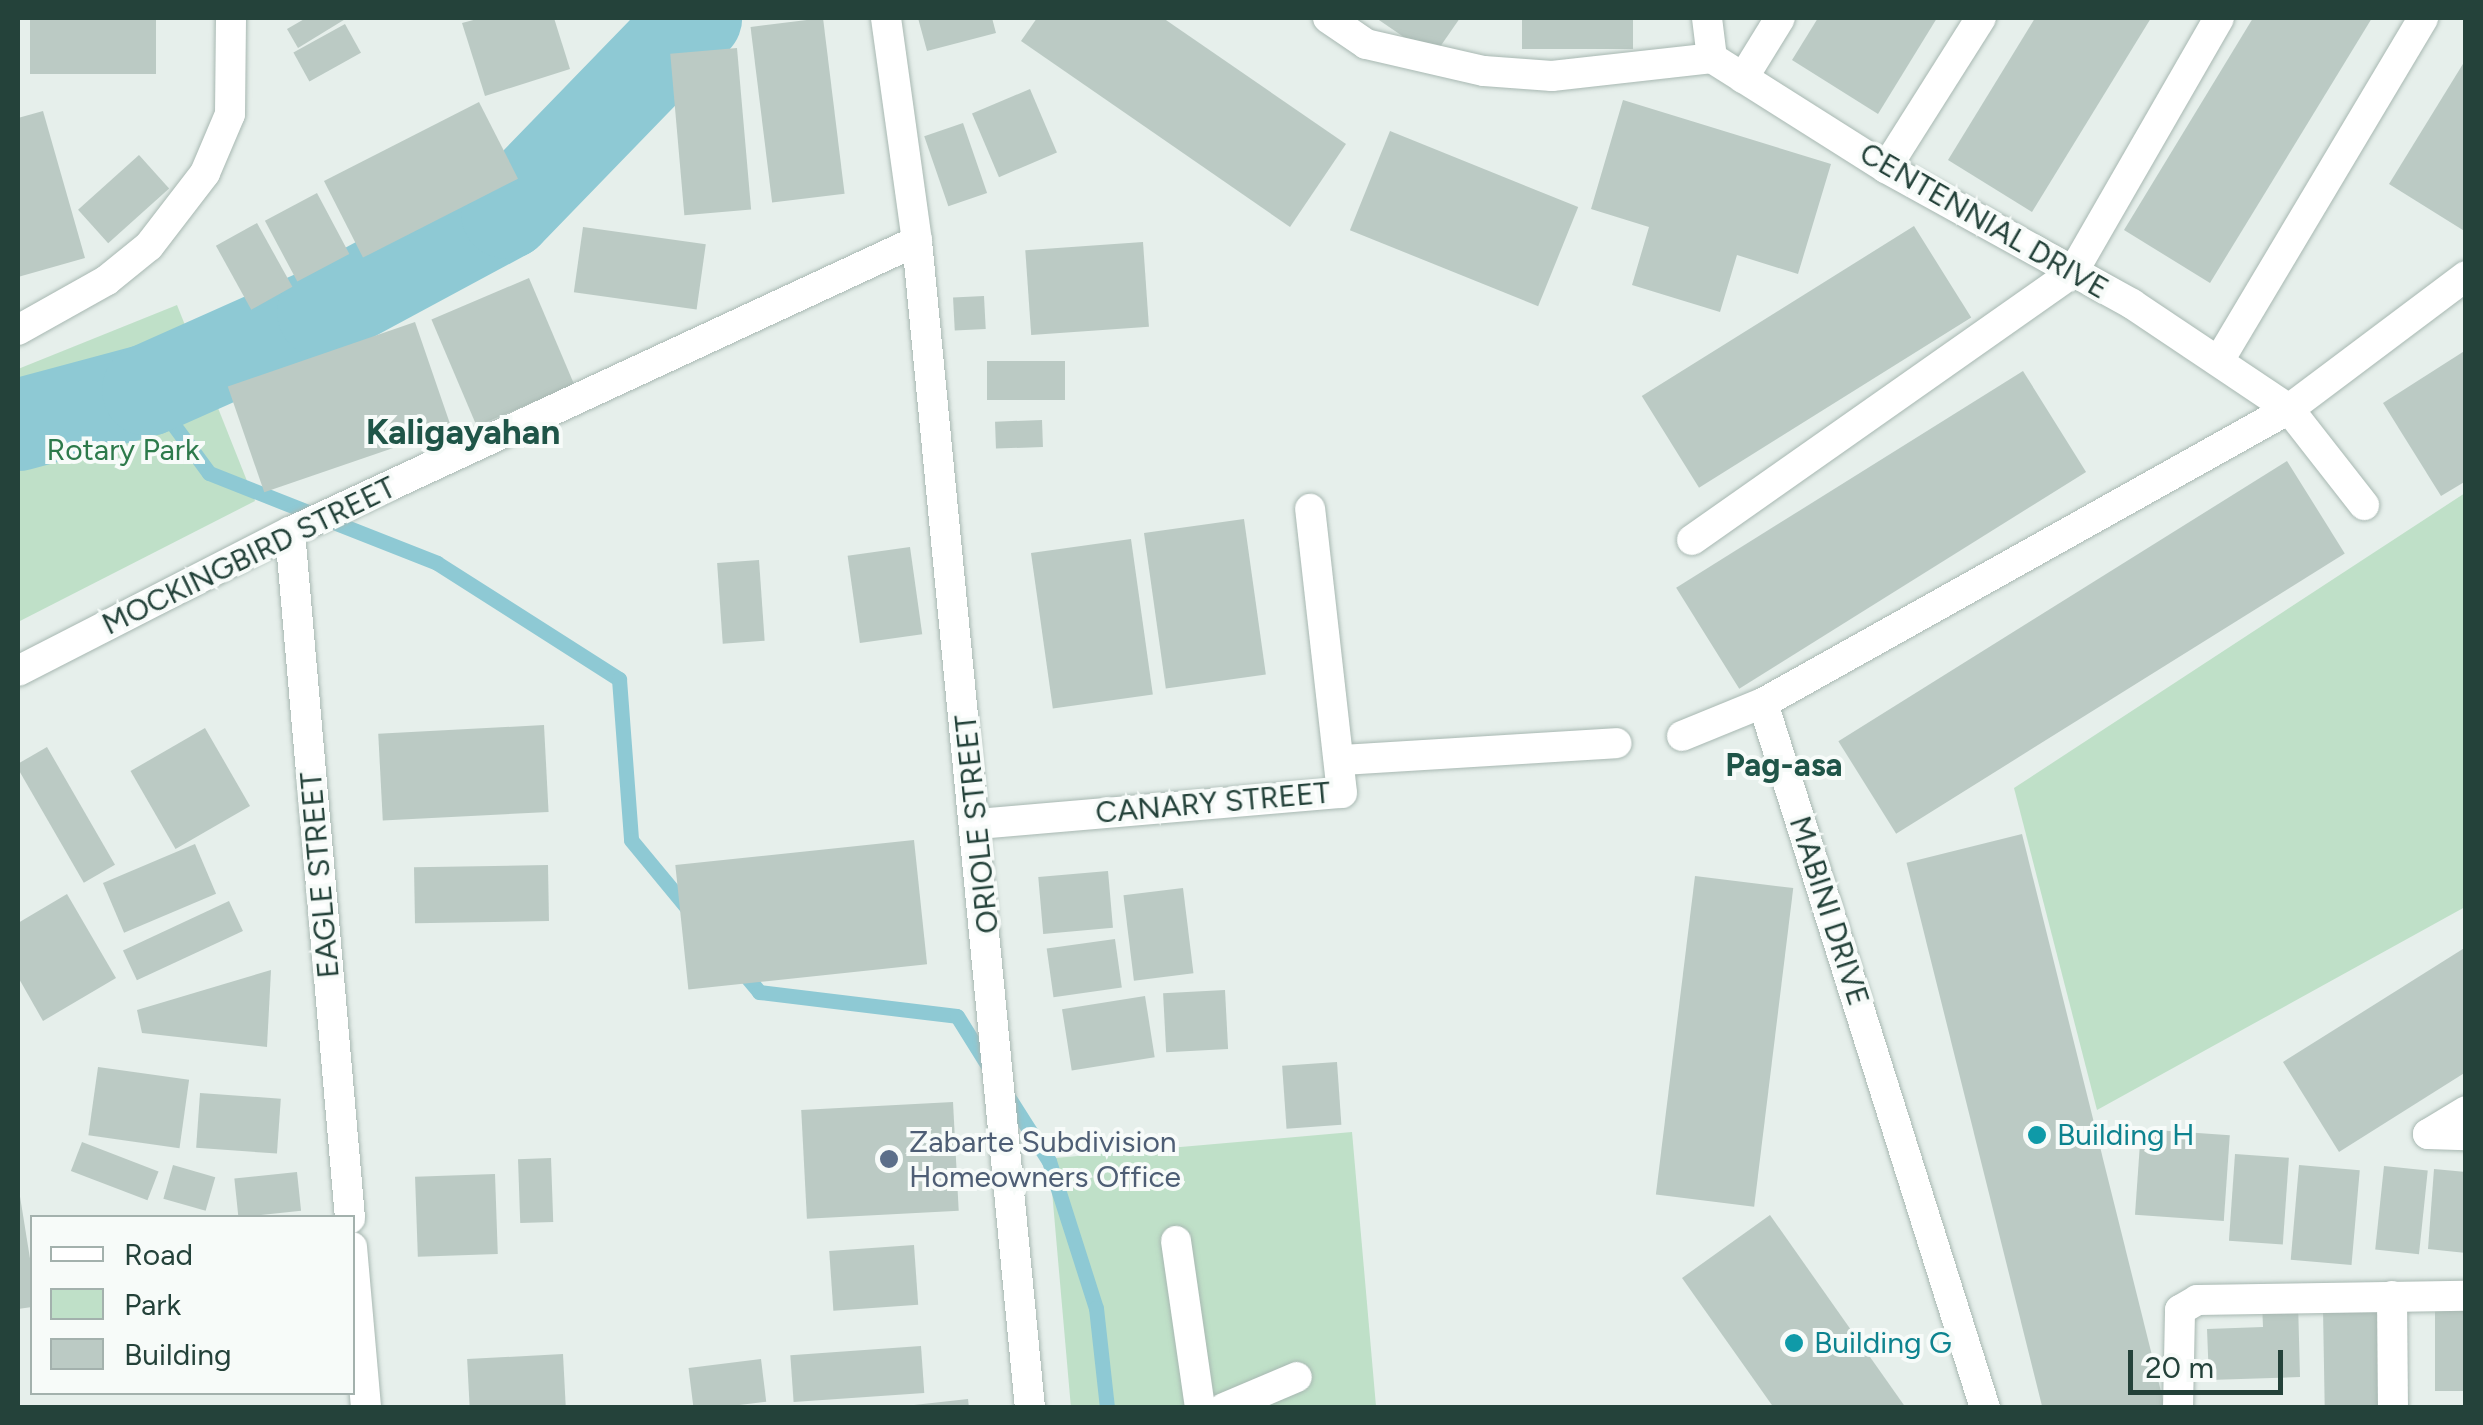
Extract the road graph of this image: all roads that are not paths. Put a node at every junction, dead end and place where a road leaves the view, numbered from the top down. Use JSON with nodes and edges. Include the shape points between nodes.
{"nodes":[{"id":1,"x":231,"y":18,"type":"edge"},
{"id":2,"x":886,"y":18,"type":"edge"},
{"id":3,"x":1328,"y":18,"type":"edge"},
{"id":4,"x":1707,"y":18,"type":"edge"},
{"id":5,"x":1780,"y":18,"type":"edge"},
{"id":6,"x":1981,"y":18,"type":"edge"},
{"id":7,"x":2220,"y":18,"type":"edge"},
{"id":8,"x":2423,"y":18,"type":"edge"},
{"id":9,"x":1712,"y":58,"type":"junction"},
{"id":10,"x":1743,"y":78,"type":"junction"},
{"id":11,"x":1886,"y":168,"type":"junction"},
{"id":12,"x":917,"y":241,"type":"junction"},
{"id":13,"x":2073,"y":272,"type":"junction"},
{"id":14,"x":2466,"y":276,"type":"edge"},
{"id":15,"x":18,"y":330,"type":"edge"},
{"id":16,"x":2220,"y":358,"type":"junction"},
{"id":17,"x":2289,"y":409,"type":"junction"},
{"id":18,"x":2364,"y":505,"type":"dead end"},
{"id":19,"x":1310,"y":508,"type":"dead end"},
{"id":20,"x":290,"y":532,"type":"junction"},
{"id":21,"x":1692,"y":540,"type":"dead end"},
{"id":22,"x":18,"y":671,"type":"edge"},
{"id":23,"x":1763,"y":703,"type":"junction"},
{"id":24,"x":1682,"y":736,"type":"dead end"},
{"id":25,"x":1616,"y":743,"type":"dead end"},
{"id":26,"x":1341,"y":760,"type":"junction"},
{"id":27,"x":978,"y":824,"type":"junction"},
{"id":28,"x":2466,"y":1111,"type":"edge"},
{"id":29,"x":2466,"y":1135,"type":"edge"},
{"id":30,"x":350,"y":1215,"type":"edge"},
{"id":31,"x":1176,"y":1241,"type":"dead end"},
{"id":32,"x":355,"y":1282,"type":"edge"},
{"id":33,"x":2392,"y":1296,"type":"junction"},
{"id":34,"x":2466,"y":1296,"type":"edge"},
{"id":35,"x":1297,"y":1377,"type":"dead end"},
{"id":36,"x":366,"y":1408,"type":"edge"},
{"id":37,"x":1030,"y":1408,"type":"edge"},
{"id":38,"x":1200,"y":1408,"type":"edge"},
{"id":39,"x":1224,"y":1408,"type":"edge"},
{"id":40,"x":1985,"y":1408,"type":"edge"},
{"id":41,"x":2178,"y":1408,"type":"edge"},
{"id":42,"x":2392,"y":1408,"type":"edge"}],
"edges":[{"from":1,"to":15,"type":"street","via":[[230,114],[205,174],[149,246],[107,280]]},
{"from":2,"to":12,"type":"street","name":"ORIOLE STREET"},
{"from":3,"to":9,"type":"street","via":[[1366,44],[1484,71],[1552,76]]},
{"from":4,"to":9,"type":"street"},
{"from":5,"to":10,"type":"street"},
{"from":6,"to":11,"type":"street"},
{"from":7,"to":13,"type":"street"},
{"from":8,"to":16,"type":"street"},
{"from":9,"to":10,"type":"street","name":"CENTENNIAL DRIVE"},
{"from":10,"to":11,"type":"street","name":"CENTENNIAL DRIVE"},
{"from":11,"to":13,"type":"street","name":"CENTENNIAL DRIVE"},
{"from":12,"to":20,"type":"street","name":"MOCKINGBIRD STREET"},
{"from":12,"to":27,"type":"street","name":"ORIOLE STREET"},
{"from":13,"to":16,"type":"street","name":"CENTENNIAL DRIVE"},
{"from":13,"to":21,"type":"street"},
{"from":14,"to":17,"type":"street"},
{"from":16,"to":17,"type":"street","name":"CENTENNIAL DRIVE"},
{"from":17,"to":18,"type":"street","name":"CENTENNIAL DRIVE"},
{"from":17,"to":23,"type":"street"},
{"from":19,"to":26,"type":"street","name":"CANARY STREET"},
{"from":20,"to":22,"type":"street","name":"MOCKINGBIRD STREET"},
{"from":20,"to":30,"type":"street","name":"EAGLE STREET"},
{"from":23,"to":24,"type":"street"},
{"from":23,"to":40,"type":"street","name":"MABINI DRIVE"},
{"from":25,"to":26,"type":"street"},
{"from":26,"to":27,"type":"street","name":"CANARY STREET","via":[[1345,788],[1338,795]]},
{"from":27,"to":37,"type":"street","name":"ORIOLE STREET"},
{"from":28,"to":29,"type":"street","via":[[2428,1134]]},
{"from":31,"to":38,"type":"street"},
{"from":32,"to":36,"type":"street"},
{"from":33,"to":34,"type":"street"},
{"from":33,"to":41,"type":"street","via":[[2197,1300],[2180,1310]]},
{"from":33,"to":42,"type":"street"},
{"from":35,"to":39,"type":"street"}]}
